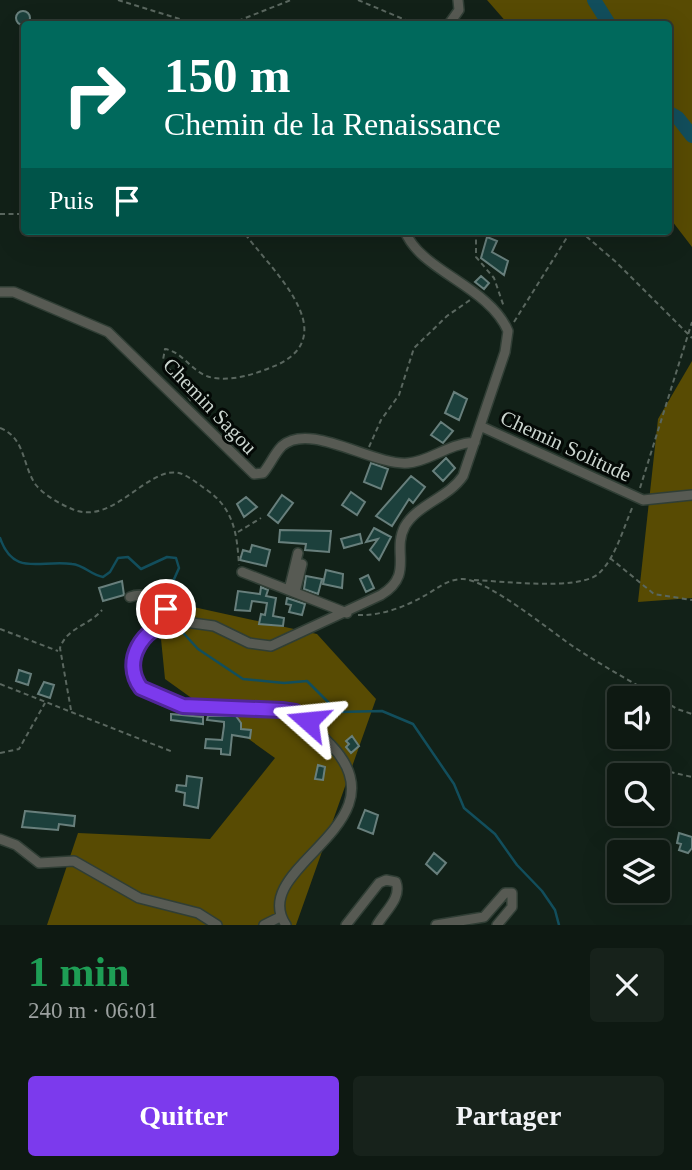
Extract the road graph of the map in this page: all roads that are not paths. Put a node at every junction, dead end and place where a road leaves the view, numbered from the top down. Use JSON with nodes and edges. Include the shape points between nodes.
{"nodes":[{"id":1,"x":458,"y":0,"type":"edge"},
{"id":2,"x":451,"y":21,"type":"edge"},
{"id":3,"x":407,"y":235,"type":"edge"},
{"id":4,"x":0,"y":292,"type":"edge"},
{"id":5,"x":480,"y":426,"type":"junction"},
{"id":6,"x":475,"y":442,"type":"junction"},
{"id":7,"x":692,"y":495,"type":"edge"},
{"id":8,"x":298,"y":553,"type":"dead end"},
{"id":9,"x":302,"y":564,"type":"dead end"},
{"id":10,"x":242,"y":572,"type":"road end"},
{"id":11,"x":292,"y":591,"type":"junction"},
{"id":12,"x":130,"y":597,"type":"dead end"},
{"id":13,"x":347,"y":613,"type":"junction"},
{"id":14,"x":172,"y":622,"type":"junction"},
{"id":15,"x":0,"y":839,"type":"edge"},
{"id":16,"x":283,"y":921,"type":"edge"},
{"id":17,"x":217,"y":925,"type":"edge"},
{"id":18,"x":264,"y":925,"type":"edge"},
{"id":19,"x":346,"y":925,"type":"edge"},
{"id":20,"x":377,"y":925,"type":"edge"},
{"id":21,"x":436,"y":925,"type":"edge"},
{"id":22,"x":497,"y":925,"type":"edge"}],
"edges":[{"from":1,"to":2,"type":"street","via":[[459,10]]},
{"from":3,"to":5,"type":"street","via":[[414,247],[478,295],[506,327],[505,352]]},
{"from":4,"to":6,"type":"street","name":"Chemin Sagou","via":[[14,292],[108,332],[254,474],[263,473],[283,445],[303,438],[396,463],[410,463],[449,446]]},
{"from":5,"to":6,"type":"street"},
{"from":5,"to":7,"type":"street","name":"Chemin Solitude","via":[[637,498],[649,501]]},
{"from":6,"to":13,"type":"street","via":[[459,481],[407,524],[401,538],[402,566],[394,584]]},
{"from":8,"to":11,"type":"street"},
{"from":9,"to":11,"type":"street"},
{"from":10,"to":11,"type":"street"},
{"from":11,"to":13,"type":"street"},
{"from":12,"to":14,"type":"street","via":[[155,600]]},
{"from":13,"to":14,"type":"street","via":[[265,646],[214,626]]},
{"from":14,"to":16,"type":"street","via":[[152,629],[139,642],[135,669],[141,688],[183,706],[295,712],[346,765],[350,792],[342,821],[284,887],[278,906]]},
{"from":15,"to":17,"type":"street","via":[[38,863],[74,861],[139,898],[198,913]]},
{"from":16,"to":18,"type":"street"},
{"from":19,"to":20,"type":"street","via":[[379,883],[396,881],[397,894]]},
{"from":21,"to":22,"type":"street","via":[[484,917],[505,893],[512,892],[512,907]]}]}
